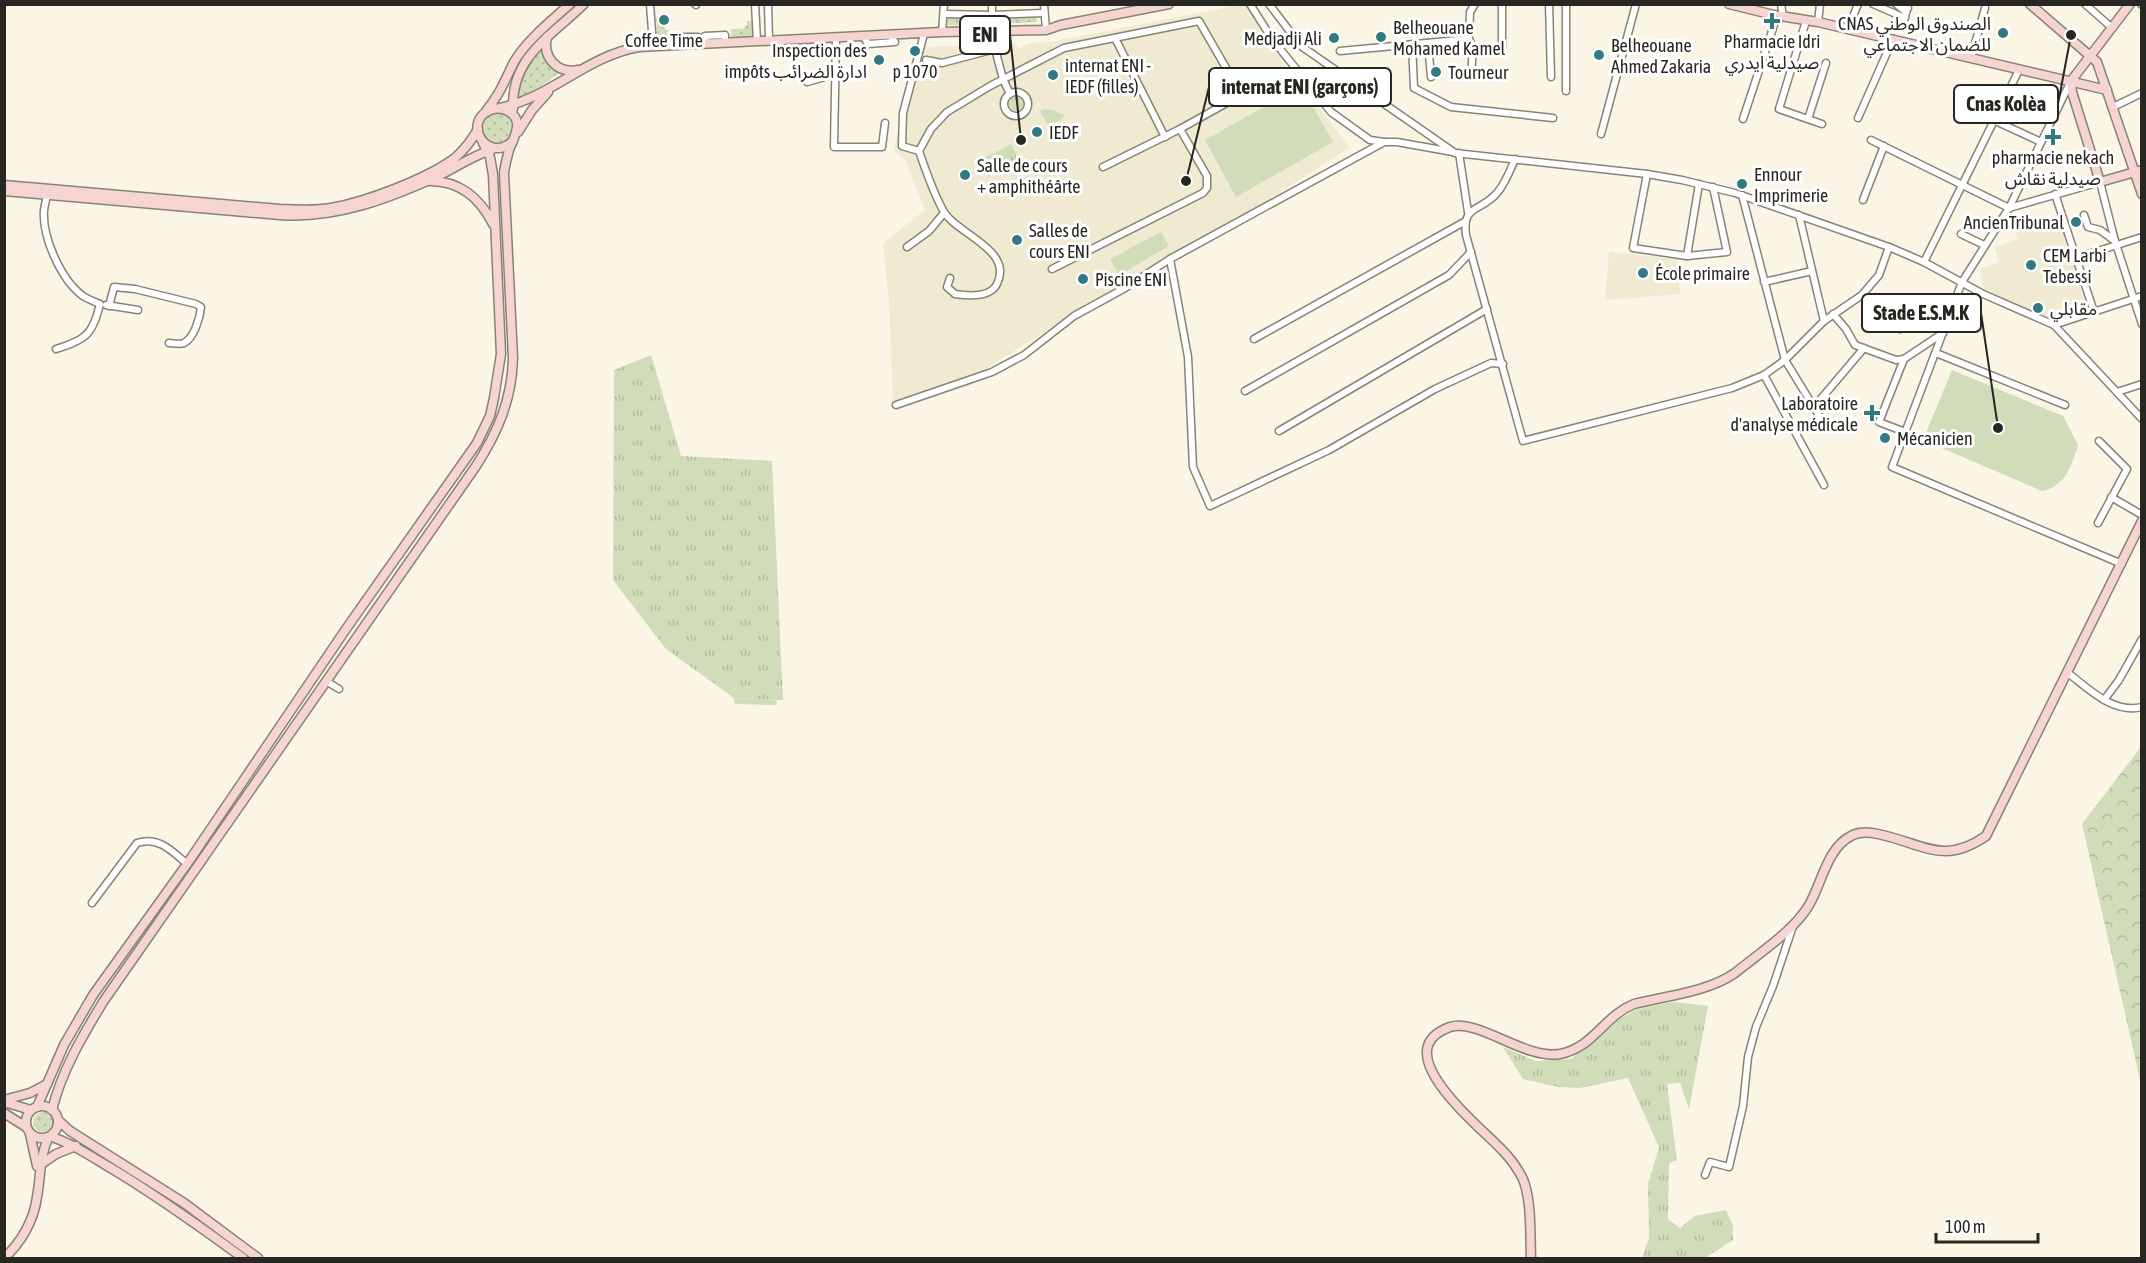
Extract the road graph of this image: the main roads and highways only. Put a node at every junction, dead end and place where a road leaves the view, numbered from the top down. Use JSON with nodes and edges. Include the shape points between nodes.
{"nodes":[{"id":1,"x":570,"y":4,"type":"edge"},
{"id":2,"x":584,"y":4,"type":"edge"},
{"id":3,"x":1729,"y":4,"type":"edge"},
{"id":4,"x":2030,"y":4,"type":"edge"},
{"id":5,"x":2130,"y":4,"type":"edge"},
{"id":6,"x":1168,"y":5,"type":"edge"},
{"id":7,"x":1760,"y":8,"type":"edge"},
{"id":8,"x":548,"y":36,"type":"junction"},
{"id":9,"x":2091,"y":56,"type":"junction"},
{"id":10,"x":578,"y":70,"type":"junction"},
{"id":11,"x":2071,"y":81,"type":"junction"},
{"id":12,"x":550,"y":89,"type":"junction"},
{"id":13,"x":2107,"y":90,"type":"junction"},
{"id":14,"x":513,"y":105,"type":"junction"},
{"id":15,"x":498,"y":108,"type":"junction"},
{"id":16,"x":484,"y":113,"type":"junction"},
{"id":17,"x":513,"y":116,"type":"junction"},
{"id":18,"x":478,"y":129,"type":"junction"},
{"id":19,"x":518,"y":132,"type":"junction"},
{"id":20,"x":513,"y":141,"type":"junction"},
{"id":21,"x":483,"y":142,"type":"junction"},
{"id":22,"x":499,"y":149,"type":"junction"},
{"id":23,"x":488,"y":151,"type":"junction"},
{"id":24,"x":2139,"y":175,"type":"edge"},
{"id":25,"x":425,"y":182,"type":"junction"},
{"id":26,"x":4,"y":184,"type":"edge"},
{"id":27,"x":4,"y":191,"type":"edge"},
{"id":28,"x":47,"y":192,"type":"junction"},
{"id":29,"x":2142,"y":194,"type":"edge"},
{"id":30,"x":495,"y":227,"type":"junction"},
{"id":31,"x":2142,"y":521,"type":"edge"},
{"id":32,"x":47,"y":1084,"type":"junction"},
{"id":33,"x":4,"y":1101,"type":"edge"},
{"id":34,"x":34,"y":1108,"type":"junction"},
{"id":35,"x":52,"y":1110,"type":"junction"},
{"id":36,"x":4,"y":1113,"type":"edge"},
{"id":37,"x":58,"y":1120,"type":"junction"},
{"id":38,"x":28,"y":1131,"type":"junction"},
{"id":39,"x":49,"y":1137,"type":"junction"},
{"id":40,"x":76,"y":1146,"type":"junction"},
{"id":41,"x":39,"y":1169,"type":"junction"},
{"id":42,"x":4,"y":1258,"type":"edge"},
{"id":43,"x":243,"y":1258,"type":"edge"},
{"id":44,"x":258,"y":1258,"type":"edge"},
{"id":45,"x":1531,"y":1258,"type":"edge"}],
"edges":[{"from":1,"to":16,"type":"main road","via":[[522,52],[496,100]]},
{"from":2,"to":8,"type":"main road"},
{"from":3,"to":7,"type":"main road"},
{"from":4,"to":9,"type":"main road"},
{"from":5,"to":9,"type":"main road"},
{"from":6,"to":10,"type":"main road","via":[[1046,30],[653,45],[617,52]]},
{"from":7,"to":11,"type":"main road","via":[[1780,16]]},
{"from":8,"to":10,"type":"main road","via":[[547,55],[554,65]]},
{"from":8,"to":14,"type":"main road","via":[[521,68]]},
{"from":9,"to":11,"type":"main road"},
{"from":9,"to":13,"type":"main road"},
{"from":10,"to":12,"type":"main road"},
{"from":11,"to":13,"type":"main road"},
{"from":11,"to":24,"type":"main road","via":[[2100,182]]},
{"from":12,"to":14,"type":"main road"},
{"from":12,"to":19,"type":"main road"},
{"from":13,"to":24,"type":"main road"},
{"from":14,"to":15,"type":"main road"},
{"from":14,"to":17,"type":"main road"},
{"from":15,"to":16,"type":"main road"},
{"from":15,"to":17,"type":"main road"},
{"from":16,"to":18,"type":"main road"},
{"from":17,"to":19,"type":"main road"},
{"from":18,"to":21,"type":"main road"},
{"from":18,"to":28,"type":"main road","via":[[456,157],[432,172],[331,208],[280,209]]},
{"from":19,"to":20,"type":"main road"},
{"from":20,"to":22,"type":"main road"},
{"from":20,"to":35,"type":"main road","via":[[504,173],[513,358],[504,416],[484,453],[103,1002],[67,1065]]},
{"from":21,"to":22,"type":"main road"},
{"from":21,"to":23,"type":"main road"},
{"from":22,"to":23,"type":"main road"},
{"from":23,"to":25,"type":"main road"},
{"from":23,"to":30,"type":"main road"},
{"from":24,"to":29,"type":"main road"},
{"from":25,"to":28,"type":"main road","via":[[368,204],[308,216]]},
{"from":25,"to":30,"type":"main road","via":[[448,183],[467,191],[482,205]]},
{"from":26,"to":28,"type":"main road"},
{"from":27,"to":28,"type":"main road"},
{"from":30,"to":32,"type":"main road","via":[[501,354],[494,398],[483,432],[88,1003]]},
{"from":31,"to":45,"type":"main road","via":[[1986,836],[1959,850],[1941,851],[1872,832],[1852,835],[1841,843],[1809,906],[1793,925],[1725,980],[1622,1009],[1582,1047],[1571,1052],[1540,1054],[1459,1025],[1437,1034],[1428,1044],[1425,1054],[1435,1078],[1522,1177]]},
{"from":32,"to":33,"type":"main road"},
{"from":32,"to":34,"type":"main road"},
{"from":33,"to":34,"type":"main road"},
{"from":34,"to":35,"type":"main road"},
{"from":34,"to":38,"type":"main road","via":[[26,1118]]},
{"from":35,"to":37,"type":"main road"},
{"from":36,"to":38,"type":"main road"},
{"from":37,"to":39,"type":"main road","via":[[57,1129]]},
{"from":37,"to":44,"type":"main road","via":[[184,1203]]},
{"from":38,"to":39,"type":"main road","via":[[39,1138]]},
{"from":38,"to":41,"type":"main road"},
{"from":39,"to":40,"type":"main road"},
{"from":39,"to":41,"type":"main road"},
{"from":40,"to":41,"type":"main road","via":[[56,1154]]},
{"from":40,"to":43,"type":"main road"},
{"from":41,"to":42,"type":"main road","via":[[38,1197],[31,1220]]}]}
